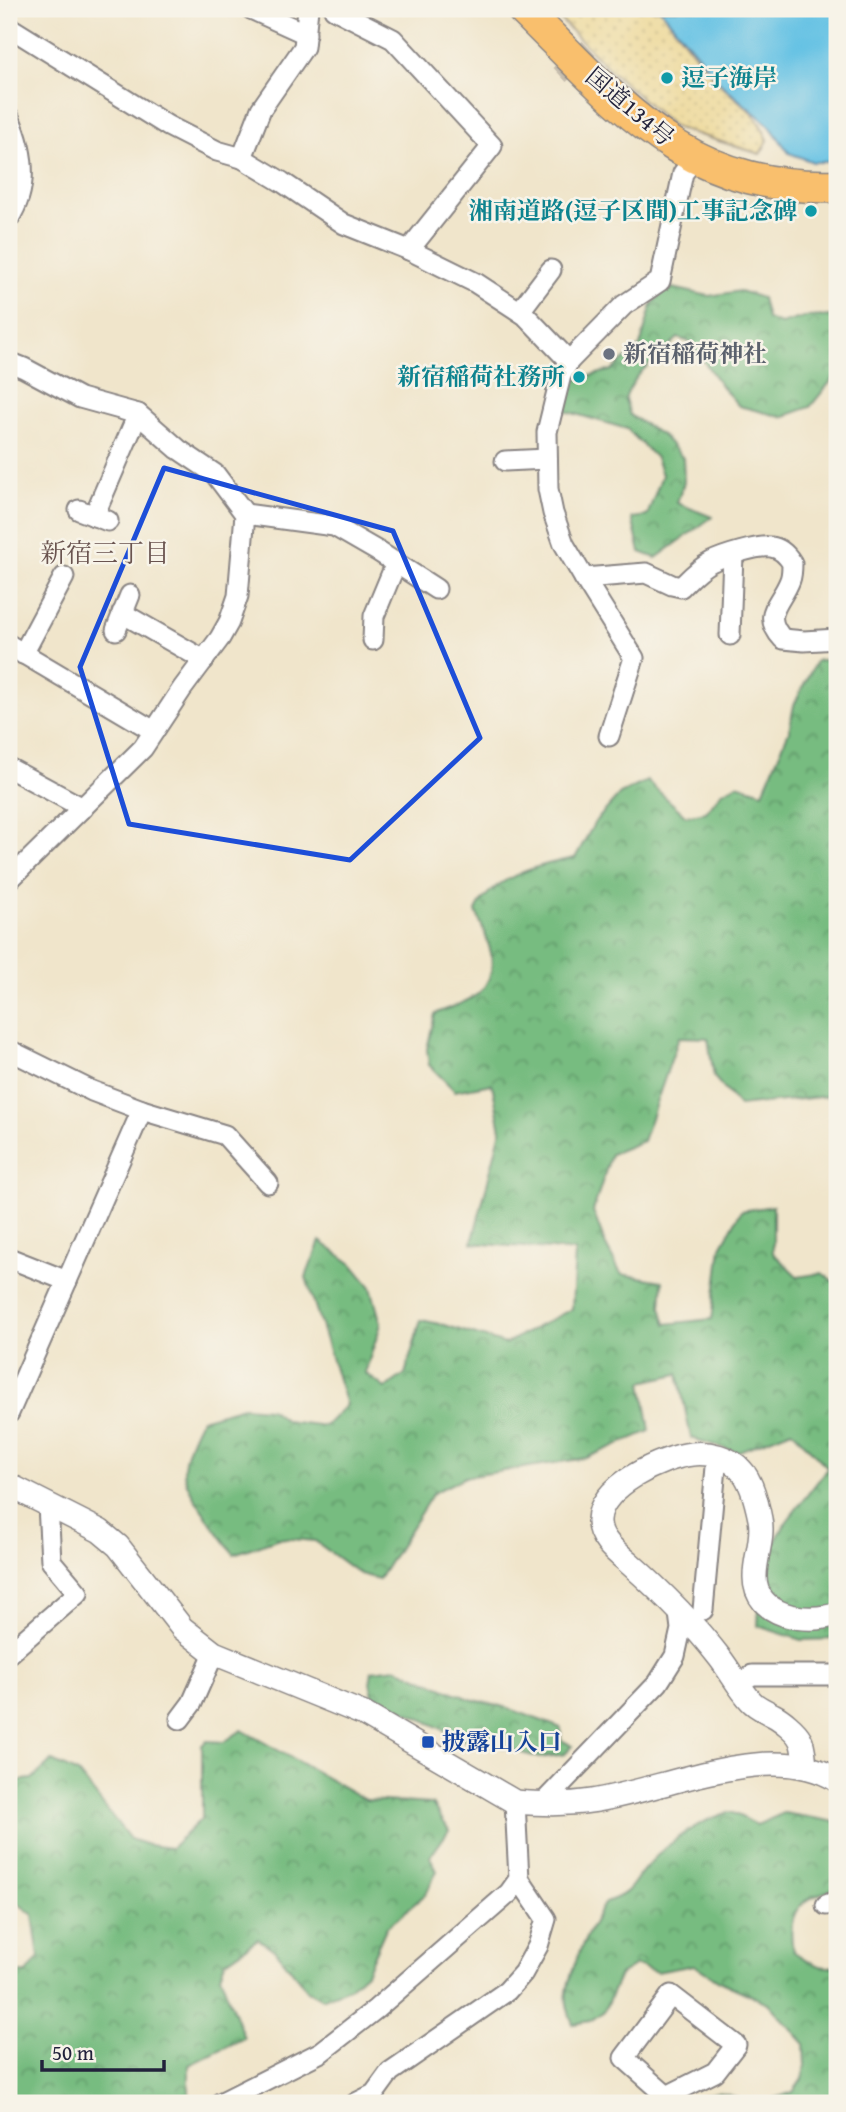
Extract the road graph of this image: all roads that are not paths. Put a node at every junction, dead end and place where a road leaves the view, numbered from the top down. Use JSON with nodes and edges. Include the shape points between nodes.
{"nodes":[{"id":1,"x":251,"y":9,"type":"edge"},
{"id":2,"x":308,"y":9,"type":"edge"},
{"id":3,"x":334,"y":9,"type":"edge"},
{"id":4,"x":523,"y":9,"type":"edge"},
{"id":5,"x":9,"y":27,"type":"edge"},
{"id":6,"x":306,"y":34,"type":"junction"},
{"id":7,"x":9,"y":117,"type":"edge"},
{"id":8,"x":242,"y":158,"type":"junction"},
{"id":9,"x":688,"y":167,"type":"dead end"},
{"id":10,"x":837,"y":186,"type":"edge"},
{"id":11,"x":9,"y":218,"type":"edge"},
{"id":12,"x":408,"y":250,"type":"junction"},
{"id":13,"x":551,"y":270,"type":"dead end"},
{"id":14,"x":520,"y":311,"type":"junction"},
{"id":15,"x":569,"y":361,"type":"junction"},
{"id":16,"x":9,"y":362,"type":"edge"},
{"id":17,"x":138,"y":414,"type":"junction"},
{"id":18,"x":547,"y":459,"type":"junction"},
{"id":19,"x":505,"y":461,"type":"dead end"},
{"id":20,"x":246,"y":514,"type":"junction"},
{"id":21,"x":94,"y":515,"type":"dead end"},
{"id":22,"x":733,"y":555,"type":"junction"},
{"id":23,"x":396,"y":563,"type":"junction"},
{"id":24,"x":64,"y":577,"type":"dead end"},
{"id":25,"x":583,"y":578,"type":"junction"},
{"id":26,"x":436,"y":589,"type":"dead end"},
{"id":27,"x":122,"y":613,"type":"dead end"},
{"id":28,"x":730,"y":635,"type":"dead end"},
{"id":29,"x":837,"y":639,"type":"edge"},
{"id":30,"x":373,"y":640,"type":"dead end"},
{"id":31,"x":16,"y":650,"type":"edge"},
{"id":32,"x":204,"y":660,"type":"junction"},
{"id":33,"x":154,"y":731,"type":"junction"},
{"id":34,"x":609,"y":736,"type":"dead end"},
{"id":35,"x":9,"y":768,"type":"edge"},
{"id":36,"x":83,"y":808,"type":"junction"},
{"id":37,"x":9,"y":880,"type":"edge"},
{"id":38,"x":9,"y":1050,"type":"edge"},
{"id":39,"x":142,"y":1110,"type":"junction"},
{"id":40,"x":268,"y":1182,"type":"dead end"},
{"id":41,"x":9,"y":1258,"type":"edge"},
{"id":42,"x":66,"y":1281,"type":"junction"},
{"id":43,"x":9,"y":1413,"type":"edge"},
{"id":44,"x":717,"y":1456,"type":"junction"},
{"id":45,"x":9,"y":1485,"type":"edge"},
{"id":46,"x":48,"y":1505,"type":"junction"},
{"id":47,"x":704,"y":1610,"type":"dead end"},
{"id":48,"x":679,"y":1613,"type":"junction"},
{"id":49,"x":837,"y":1614,"type":"edge"},
{"id":50,"x":9,"y":1653,"type":"edge"},
{"id":51,"x":214,"y":1653,"type":"junction"},
{"id":52,"x":837,"y":1675,"type":"edge"},
{"id":53,"x":739,"y":1684,"type":"junction"},
{"id":54,"x":180,"y":1719,"type":"dead end"},
{"id":55,"x":805,"y":1765,"type":"junction"},
{"id":56,"x":837,"y":1780,"type":"edge"},
{"id":57,"x":515,"y":1802,"type":"junction"},
{"id":58,"x":542,"y":1804,"type":"junction"},
{"id":59,"x":519,"y":1879,"type":"junction"},
{"id":60,"x":664,"y":2100,"type":"edge"},
{"id":61,"x":220,"y":2103,"type":"edge"},
{"id":62,"x":356,"y":2103,"type":"edge"}],
"edges":[{"from":1,"to":6,"type":"street"},
{"from":2,"to":6,"type":"street"},
{"from":3,"to":12,"type":"street","via":[[393,39],[492,146]]},
{"from":4,"to":10,"type":"highway","name":"国道134号","via":[[621,106],[701,161],[751,178],[809,187]]},
{"from":5,"to":8,"type":"street","via":[[168,126]]},
{"from":6,"to":8,"type":"street","via":[[304,47],[261,109]]},
{"from":7,"to":11,"type":"street","via":[[24,166],[23,185]]},
{"from":8,"to":12,"type":"street","via":[[344,224]]},
{"from":9,"to":15,"type":"street","via":[[660,281],[624,305]]},
{"from":12,"to":14,"type":"street","via":[[476,283]]},
{"from":13,"to":14,"type":"street"},
{"from":14,"to":15,"type":"street"},
{"from":15,"to":18,"type":"street","via":[[547,432]]},
{"from":16,"to":17,"type":"street","via":[[80,398]]},
{"from":17,"to":20,"type":"street","via":[[215,474]]},
{"from":17,"to":21,"type":"street"},
{"from":18,"to":19,"type":"street"},
{"from":18,"to":25,"type":"street","via":[[553,513]]},
{"from":20,"to":23,"type":"street","via":[[334,526]]},
{"from":20,"to":32,"type":"street","via":[[238,596],[229,622]]},
{"from":22,"to":25,"type":"street","via":[[711,562],[681,587],[646,573]]},
{"from":22,"to":28,"type":"street"},
{"from":22,"to":29,"type":"street","via":[[771,547],[784,552],[792,563],[791,578],[772,613],[773,628],[783,639]]},
{"from":23,"to":26,"type":"street"},
{"from":23,"to":30,"type":"street","via":[[374,616]]},
{"from":24,"to":31,"type":"street"},
{"from":25,"to":34,"type":"street","via":[[634,658]]},
{"from":27,"to":32,"type":"street"},
{"from":31,"to":33,"type":"street"},
{"from":32,"to":33,"type":"street"},
{"from":33,"to":36,"type":"street"},
{"from":35,"to":36,"type":"street"},
{"from":36,"to":37,"type":"street"},
{"from":38,"to":39,"type":"street"},
{"from":39,"to":40,"type":"street","via":[[225,1135]]},
{"from":39,"to":42,"type":"street"},
{"from":41,"to":42,"type":"street"},
{"from":42,"to":43,"type":"street"},
{"from":44,"to":47,"type":"street"},
{"from":44,"to":48,"type":"street","via":[[679,1456],[630,1479],[609,1494],[598,1521],[615,1551]]},
{"from":44,"to":49,"type":"street","via":[[743,1471],[756,1504],[761,1541],[754,1578],[765,1601],[791,1618]]},
{"from":45,"to":46,"type":"street"},
{"from":46,"to":50,"type":"street","via":[[51,1561],[78,1593]]},
{"from":46,"to":51,"type":"street","via":[[100,1531],[118,1546],[182,1628]]},
{"from":48,"to":53,"type":"street"},
{"from":48,"to":58,"type":"street","via":[[675,1656],[658,1683]]},
{"from":51,"to":54,"type":"street"},
{"from":51,"to":57,"type":"street","via":[[364,1714]]},
{"from":52,"to":53,"type":"street","via":[[752,1675]]},
{"from":53,"to":55,"type":"street","via":[[752,1703],[778,1718],[800,1740]]},
{"from":55,"to":56,"type":"street"},
{"from":55,"to":58,"type":"street","via":[[762,1764],[591,1801]]},
{"from":57,"to":58,"type":"street"},
{"from":57,"to":59,"type":"street"},
{"from":59,"to":61,"type":"street","via":[[432,1961],[321,2052]]},
{"from":59,"to":62,"type":"street","via":[[546,1919],[523,1973],[507,1991],[390,2073],[374,2094]]},
{"from":60,"to":60,"type":"street","via":[[624,2058],[671,1995],[736,2045],[715,2072]]}]}
